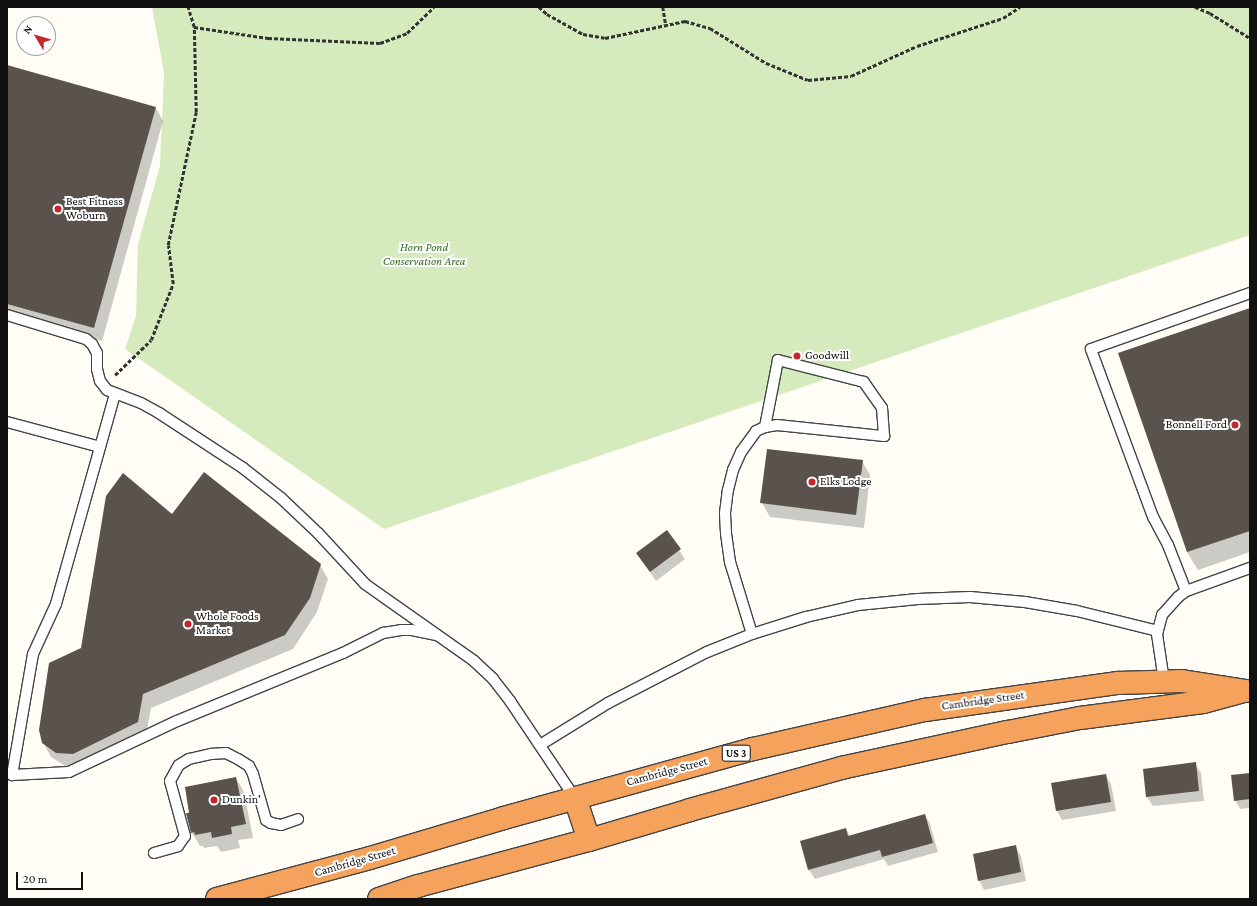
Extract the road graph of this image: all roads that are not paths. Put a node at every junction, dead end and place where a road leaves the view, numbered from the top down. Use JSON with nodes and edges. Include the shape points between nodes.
{"nodes":[{"id":1,"x":1250,"y":293,"type":"edge"},
{"id":2,"x":7,"y":314,"type":"edge"},
{"id":3,"x":115,"y":394,"type":"junction"},
{"id":4,"x":7,"y":422,"type":"edge"},
{"id":5,"x":765,"y":427,"type":"junction"},
{"id":6,"x":100,"y":447,"type":"junction"},
{"id":7,"x":1250,"y":568,"type":"edge"},
{"id":8,"x":1186,"y":591,"type":"junction"},
{"id":9,"x":1158,"y":631,"type":"junction"},
{"id":10,"x":752,"y":634,"type":"junction"},
{"id":11,"x":436,"y":635,"type":"junction"},
{"id":12,"x":1164,"y":681,"type":"junction"},
{"id":13,"x":1248,"y":691,"type":"edge"},
{"id":14,"x":540,"y":745,"type":"junction"},
{"id":15,"x":575,"y":798,"type":"junction"},
{"id":16,"x":298,"y":819,"type":"dead end"},
{"id":17,"x":589,"y":840,"type":"junction"},
{"id":18,"x":154,"y":853,"type":"dead end"},
{"id":19,"x":217,"y":899,"type":"edge"},
{"id":20,"x":378,"y":899,"type":"edge"}],
"edges":[{"from":1,"to":8,"type":"lane","via":[[1091,349],[1153,517],[1168,545]]},
{"from":2,"to":3,"type":"lane","via":[[86,339],[97,353],[100,381],[107,390]]},
{"from":3,"to":6,"type":"lane"},
{"from":3,"to":11,"type":"lane","via":[[141,403],[159,413],[242,468],[281,498],[318,533],[365,584]]},
{"from":4,"to":6,"type":"lane"},
{"from":5,"to":5,"type":"lane","via":[[777,425],[884,436],[882,408],[864,382],[778,360]]},
{"from":5,"to":10,"type":"lane","via":[[750,438],[741,452],[733,470],[725,513],[730,562]]},
{"from":6,"to":11,"type":"lane","via":[[56,604],[33,654],[12,775],[69,772],[177,721],[343,654],[382,633],[412,630]]},
{"from":7,"to":8,"type":"lane"},
{"from":8,"to":9,"type":"lane","via":[[1178,596],[1162,615]]},
{"from":9,"to":10,"type":"lane","via":[[1070,610],[1025,602],[970,597],[858,605],[806,617]]},
{"from":9,"to":12,"type":"lane"},
{"from":10,"to":14,"type":"lane","via":[[707,652],[615,699]]},
{"from":11,"to":14,"type":"lane","via":[[456,647],[493,679]]},
{"from":12,"to":13,"type":"highway","name":"Cambridge Street","number":"US 3","via":[[1182,681]]},
{"from":12,"to":15,"type":"highway","name":"Cambridge Street","number":"US 3","via":[[1118,683],[925,710],[753,749]]},
{"from":13,"to":17,"type":"highway","name":"Cambridge Street","number":"US 3","via":[[1203,702],[1080,718],[848,766]]},
{"from":14,"to":15,"type":"lane"},
{"from":15,"to":17,"type":"highway"},
{"from":15,"to":19,"type":"highway","name":"Cambridge Street","number":"US 3","via":[[370,858]]},
{"from":16,"to":18,"type":"lane","via":[[281,825],[266,820],[253,774],[249,766],[238,759],[226,753],[189,759],[179,765],[170,781],[184,836],[178,846]]},
{"from":17,"to":20,"type":"highway","name":"Cambridge Street","number":"US 3"}]}
